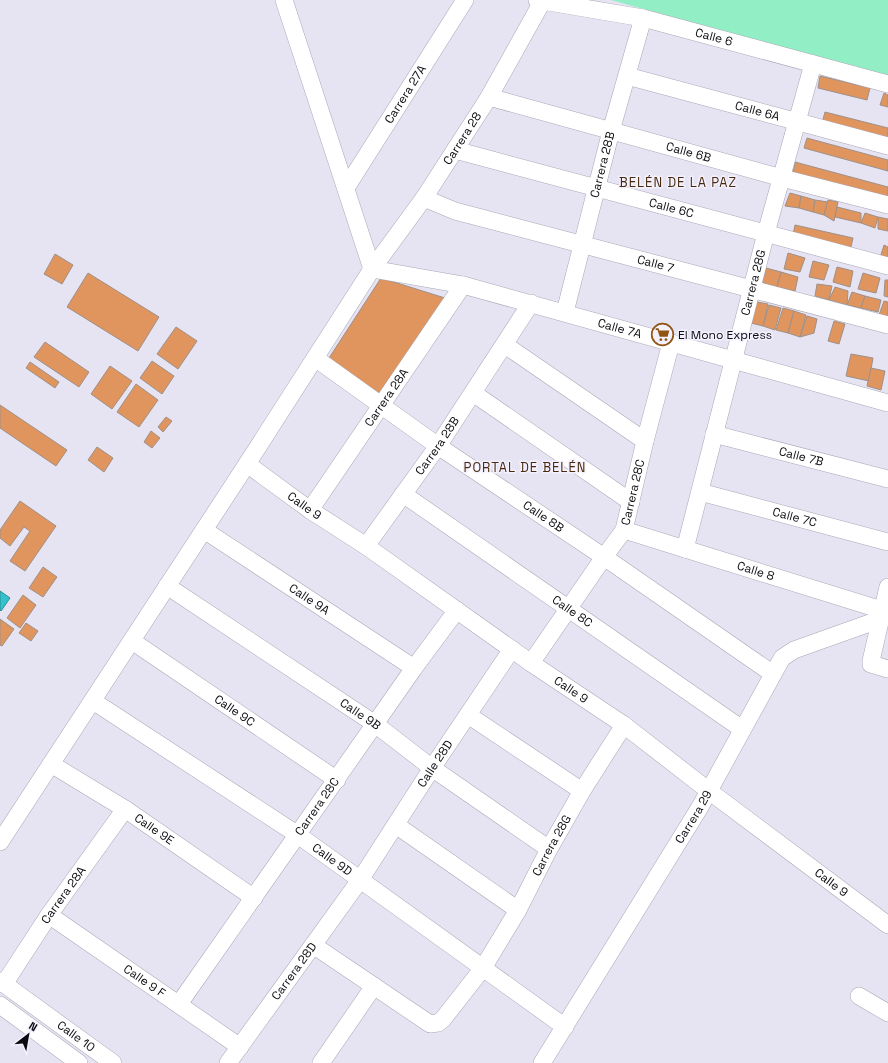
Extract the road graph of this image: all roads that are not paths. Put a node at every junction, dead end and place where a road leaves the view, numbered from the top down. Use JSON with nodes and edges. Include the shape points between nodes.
{"nodes":[{"id":1,"x":284,"y":0,"type":"edge"},
{"id":2,"x":465,"y":0,"type":"edge"},
{"id":3,"x":540,"y":1,"type":"edge"},
{"id":4,"x":644,"y":18,"type":"junction"},
{"id":5,"x":813,"y":64,"type":"junction"},
{"id":6,"x":627,"y":76,"type":"junction"},
{"id":7,"x":888,"y":84,"type":"edge"},
{"id":8,"x":489,"y":97,"type":"junction"},
{"id":9,"x":796,"y":121,"type":"junction"},
{"id":10,"x":611,"y":131,"type":"junction"},
{"id":11,"x":888,"y":146,"type":"edge"},
{"id":12,"x":455,"y":150,"type":"junction"},
{"id":13,"x":782,"y":178,"type":"junction"},
{"id":14,"x":346,"y":188,"type":"junction"},
{"id":15,"x":597,"y":189,"type":"junction"},
{"id":16,"x":424,"y":198,"type":"junction"},
{"id":17,"x":888,"y":205,"type":"edge"},
{"id":18,"x":766,"y":233,"type":"junction"},
{"id":19,"x":581,"y":245,"type":"junction"},
{"id":20,"x":888,"y":266,"type":"edge"},
{"id":21,"x":372,"y":269,"type":"junction"},
{"id":22,"x":463,"y":285,"type":"junction"},
{"id":23,"x":751,"y":290,"type":"junction"},
{"id":24,"x":531,"y":303,"type":"junction"},
{"id":25,"x":565,"y":312,"type":"junction"},
{"id":26,"x":888,"y":325,"type":"edge"},
{"id":27,"x":671,"y":344,"type":"junction"},
{"id":28,"x":505,"y":345,"type":"junction"},
{"id":29,"x":315,"y":358,"type":"junction"},
{"id":30,"x":733,"y":359,"type":"junction"},
{"id":31,"x":473,"y":393,"type":"junction"},
{"id":32,"x":888,"y":403,"type":"edge"},
{"id":33,"x":381,"y":405,"type":"junction"},
{"id":34,"x":714,"y":434,"type":"junction"},
{"id":35,"x":645,"y":441,"type":"junction"},
{"id":36,"x":438,"y":446,"type":"junction"},
{"id":37,"x":247,"y":464,"type":"junction"},
{"id":38,"x":888,"y":479,"type":"edge"},
{"id":39,"x":700,"y":492,"type":"junction"},
{"id":40,"x":403,"y":494,"type":"junction"},
{"id":41,"x":631,"y":502,"type":"junction"},
{"id":42,"x":310,"y":510,"type":"junction"},
{"id":43,"x":204,"y":530,"type":"junction"},
{"id":44,"x":624,"y":530,"type":"junction"},
{"id":45,"x":888,"y":542,"type":"edge"},
{"id":46,"x":366,"y":546,"type":"junction"},
{"id":47,"x":685,"y":549,"type":"junction"},
{"id":48,"x":604,"y":557,"type":"junction"},
{"id":49,"x":167,"y":586,"type":"junction"},
{"id":50,"x":888,"y":588,"type":"edge"},
{"id":51,"x":569,"y":608,"type":"junction"},
{"id":52,"x":457,"y":610,"type":"junction"},
{"id":53,"x":884,"y":614,"type":"edge"},
{"id":54,"x":132,"y":642,"type":"junction"},
{"id":55,"x":512,"y":649,"type":"junction"},
{"id":56,"x":531,"y":663,"type":"junction"},
{"id":57,"x":414,"y":668,"type":"junction"},
{"id":58,"x":888,"y":670,"type":"edge"},
{"id":59,"x":773,"y":674,"type":"junction"},
{"id":60,"x":93,"y":701,"type":"junction"},
{"id":61,"x":468,"y":715,"type":"junction"},
{"id":62,"x":375,"y":724,"type":"junction"},
{"id":63,"x":624,"y":725,"type":"junction"},
{"id":64,"x":742,"y":729,"type":"junction"},
{"id":65,"x":51,"y":764,"type":"junction"},
{"id":66,"x":432,"y":768,"type":"junction"},
{"id":67,"x":337,"y":780,"type":"junction"},
{"id":68,"x":582,"y":791,"type":"junction"},
{"id":69,"x":709,"y":791,"type":"junction"},
{"id":70,"x":125,"y":809,"type":"junction"},
{"id":71,"x":396,"y":825,"type":"junction"},
{"id":72,"x":298,"y":835,"type":"junction"},
{"id":73,"x":0,"y":842,"type":"edge"},
{"id":74,"x":549,"y":849,"type":"junction"},
{"id":75,"x":360,"y":880,"type":"junction"},
{"id":76,"x":254,"y":898,"type":"junction"},
{"id":77,"x":518,"y":910,"type":"junction"},
{"id":78,"x":49,"y":915,"type":"junction"},
{"id":79,"x":888,"y":925,"type":"edge"},
{"id":80,"x":313,"y":945,"type":"junction"},
{"id":81,"x":483,"y":968,"type":"junction"},
{"id":82,"x":2,"y":983,"type":"edge"},
{"id":83,"x":374,"y":986,"type":"junction"},
{"id":84,"x":859,"y":996,"type":"dead end"},
{"id":85,"x":179,"y":1004,"type":"junction"},
{"id":86,"x":0,"y":1005,"type":"edge"},
{"id":87,"x":888,"y":1013,"type":"edge"},
{"id":88,"x":565,"y":1027,"type":"junction"},
{"id":89,"x":240,"y":1046,"type":"junction"},
{"id":90,"x":79,"y":1063,"type":"edge"},
{"id":91,"x":113,"y":1063,"type":"edge"},
{"id":92,"x":228,"y":1063,"type":"edge"},
{"id":93,"x":321,"y":1063,"type":"edge"},
{"id":94,"x":542,"y":1063,"type":"edge"}],
"edges":[{"from":1,"to":14,"type":"street"},
{"from":2,"to":14,"type":"street","name":"Carrera 27A"},
{"from":3,"to":4,"type":"street","name":"Calle 6"},
{"from":3,"to":8,"type":"street","name":"Carrera 28"},
{"from":4,"to":5,"type":"street","name":"Calle 6"},
{"from":4,"to":6,"type":"street","name":"Carrera 28B"},
{"from":5,"to":7,"type":"street","name":"Calle 6"},
{"from":5,"to":9,"type":"street","name":"Carrera 28G"},
{"from":6,"to":9,"type":"street","name":"Calle 6A"},
{"from":6,"to":10,"type":"street","name":"Carrera 28B"},
{"from":8,"to":10,"type":"street","name":"Calle 6B"},
{"from":8,"to":12,"type":"street","name":"Carrera 28"},
{"from":9,"to":11,"type":"street","name":"Calle 6A"},
{"from":9,"to":13,"type":"street","name":"Carrera 28G"},
{"from":10,"to":13,"type":"street","name":"Calle 6B"},
{"from":10,"to":15,"type":"street","name":"Carrera 28B"},
{"from":12,"to":15,"type":"street","name":"Calle 6C"},
{"from":12,"to":16,"type":"street","name":"Carrera 28"},
{"from":13,"to":17,"type":"street","name":"Calle 6B"},
{"from":13,"to":18,"type":"street","name":"Carrera 28G"},
{"from":14,"to":21,"type":"street"},
{"from":15,"to":18,"type":"street","name":"Calle 6C"},
{"from":15,"to":19,"type":"street","name":"Carrera 28B"},
{"from":16,"to":19,"type":"street","name":"Calle 7","via":[[455,211]]},
{"from":16,"to":21,"type":"street","name":"Carrera 28"},
{"from":18,"to":20,"type":"street","name":"Calle 6C"},
{"from":18,"to":23,"type":"street","name":"Carrera 28G"},
{"from":19,"to":23,"type":"street","name":"Calle 7"},
{"from":19,"to":25,"type":"street","name":"Carrera 28B"},
{"from":21,"to":22,"type":"street","name":"Calle 7A"},
{"from":21,"to":29,"type":"street","name":"Carrera 28"},
{"from":22,"to":24,"type":"street","name":"Calle 7A"},
{"from":22,"to":33,"type":"street","name":"Carrera 28A"},
{"from":23,"to":26,"type":"street","name":"Calle 7"},
{"from":23,"to":30,"type":"street","name":"Carrera 28G"},
{"from":24,"to":25,"type":"street","name":"Calle 7A"},
{"from":24,"to":28,"type":"street","name":"Carrera 28B"},
{"from":25,"to":27,"type":"street","name":"Calle 7A"},
{"from":27,"to":30,"type":"street","name":"Calle 7A"},
{"from":27,"to":35,"type":"street","name":"Carrera 28C"},
{"from":28,"to":31,"type":"street","name":"Carrera 28B"},
{"from":28,"to":35,"type":"street"},
{"from":29,"to":33,"type":"street","name":"Calle 8B"},
{"from":29,"to":37,"type":"street","name":"Carrera 28"},
{"from":30,"to":32,"type":"street","name":"Calle 7A"},
{"from":30,"to":34,"type":"street","name":"Carrera 28G"},
{"from":31,"to":36,"type":"street","name":"Carrera 28B"},
{"from":31,"to":41,"type":"street"},
{"from":33,"to":36,"type":"street","name":"Calle 8B"},
{"from":33,"to":42,"type":"street","name":"Carrera 28A"},
{"from":34,"to":38,"type":"street","name":"Calle 7B"},
{"from":34,"to":39,"type":"street","name":"Carrera 28G"},
{"from":35,"to":41,"type":"street","name":"Carrera 28C"},
{"from":36,"to":40,"type":"street","name":"Carrera 28B"},
{"from":36,"to":48,"type":"street","name":"Calle 8B"},
{"from":37,"to":42,"type":"street","name":"Calle 9"},
{"from":37,"to":43,"type":"street","name":"Carrera 28"},
{"from":39,"to":45,"type":"street","name":"Calle 7C"},
{"from":39,"to":47,"type":"street","name":"Carrera 28G"},
{"from":40,"to":46,"type":"street","name":"Carrera 28B"},
{"from":40,"to":51,"type":"street","name":"Calle 8C"},
{"from":41,"to":44,"type":"street","name":"Carrera 28C"},
{"from":42,"to":46,"type":"street","name":"Calle 9"},
{"from":43,"to":49,"type":"street","name":"Carrera 28"},
{"from":43,"to":57,"type":"street","name":"Calle 9A"},
{"from":44,"to":47,"type":"street","name":"Calle 8"},
{"from":44,"to":48,"type":"street","name":"Carrera 28C"},
{"from":46,"to":52,"type":"street","name":"Calle 9"},
{"from":47,"to":53,"type":"street","name":"Calle 8"},
{"from":48,"to":51,"type":"street","name":"Carrera 28C"},
{"from":48,"to":59,"type":"street","name":"Calle 8B"},
{"from":49,"to":54,"type":"street","name":"Carrera 28"},
{"from":49,"to":62,"type":"street","name":"Calle 9B"},
{"from":50,"to":53,"type":"street"},
{"from":51,"to":56,"type":"street","name":"Carrera 28C"},
{"from":51,"to":64,"type":"street","name":"Calle 8C"},
{"from":52,"to":55,"type":"street","name":"Calle 9"},
{"from":52,"to":57,"type":"street","name":"Carrera 28C"},
{"from":53,"to":58,"type":"street","via":[[871,664]]},
{"from":53,"to":59,"type":"street","name":"Carrera 29","via":[[794,650],[782,658]]},
{"from":54,"to":60,"type":"street","name":"Carrera 28"},
{"from":54,"to":67,"type":"street","name":"Calle 9C"},
{"from":55,"to":56,"type":"street","name":"Calle 9"},
{"from":55,"to":61,"type":"street","name":"Calle 28D"},
{"from":56,"to":63,"type":"street","name":"Calle 9"},
{"from":57,"to":62,"type":"street","name":"Carrera 28C"},
{"from":59,"to":64,"type":"street","name":"Carrera 29"},
{"from":60,"to":65,"type":"street","name":"Carrera 28"},
{"from":60,"to":72,"type":"street","name":"Calle 9D"},
{"from":61,"to":66,"type":"street","name":"Calle 28D"},
{"from":61,"to":68,"type":"street"},
{"from":62,"to":66,"type":"street","name":"Calle 9B"},
{"from":62,"to":67,"type":"street","name":"Carrera 28C"},
{"from":63,"to":68,"type":"street","name":"Carrera 28G"},
{"from":63,"to":69,"type":"street","name":"Calle 9"},
{"from":64,"to":69,"type":"street","name":"Carrera 29"},
{"from":65,"to":70,"type":"street","name":"Calle 9E"},
{"from":65,"to":73,"type":"street","name":"Carrera 28"},
{"from":66,"to":71,"type":"street","name":"Calle 28D"},
{"from":66,"to":74,"type":"street","name":"Calle 9B"},
{"from":67,"to":72,"type":"street","name":"Carrera 28C"},
{"from":68,"to":74,"type":"street","name":"Carrera 28G"},
{"from":69,"to":79,"type":"street","name":"Calle 9"},
{"from":69,"to":88,"type":"street","name":"Carrera 29"},
{"from":70,"to":76,"type":"street","name":"Calle 9E"},
{"from":70,"to":78,"type":"street","name":"Carrera 28A"},
{"from":71,"to":75,"type":"street","name":"Calle 28D"},
{"from":71,"to":77,"type":"street"},
{"from":72,"to":75,"type":"street","name":"Calle 9D"},
{"from":72,"to":76,"type":"street","name":"Carrera 28C"},
{"from":74,"to":77,"type":"street","name":"Carrera 28G"},
{"from":75,"to":80,"type":"street","name":"Carrera 28D"},
{"from":75,"to":81,"type":"street","name":"Calle 9D"},
{"from":76,"to":85,"type":"street","name":"Carrera 28C"},
{"from":77,"to":81,"type":"street","name":"Carrera 28G"},
{"from":78,"to":82,"type":"street","name":"Carrera 28A"},
{"from":78,"to":85,"type":"street","name":"Calle 9 F"},
{"from":80,"to":83,"type":"street"},
{"from":80,"to":89,"type":"street","name":"Carrera 28D"},
{"from":81,"to":83,"type":"street","name":"Carrera 28G","via":[[438,1023],[430,1024]]},
{"from":81,"to":88,"type":"street","name":"Calle 9D"},
{"from":82,"to":91,"type":"street","name":"Calle 10"},
{"from":83,"to":93,"type":"street"},
{"from":84,"to":87,"type":"street"},
{"from":85,"to":89,"type":"street","name":"Calle 9 F"},
{"from":86,"to":90,"type":"street","name":"Calle 10"},
{"from":88,"to":94,"type":"street","name":"Carrera 29"},
{"from":89,"to":92,"type":"street","name":"Carrera 28D"}]}
